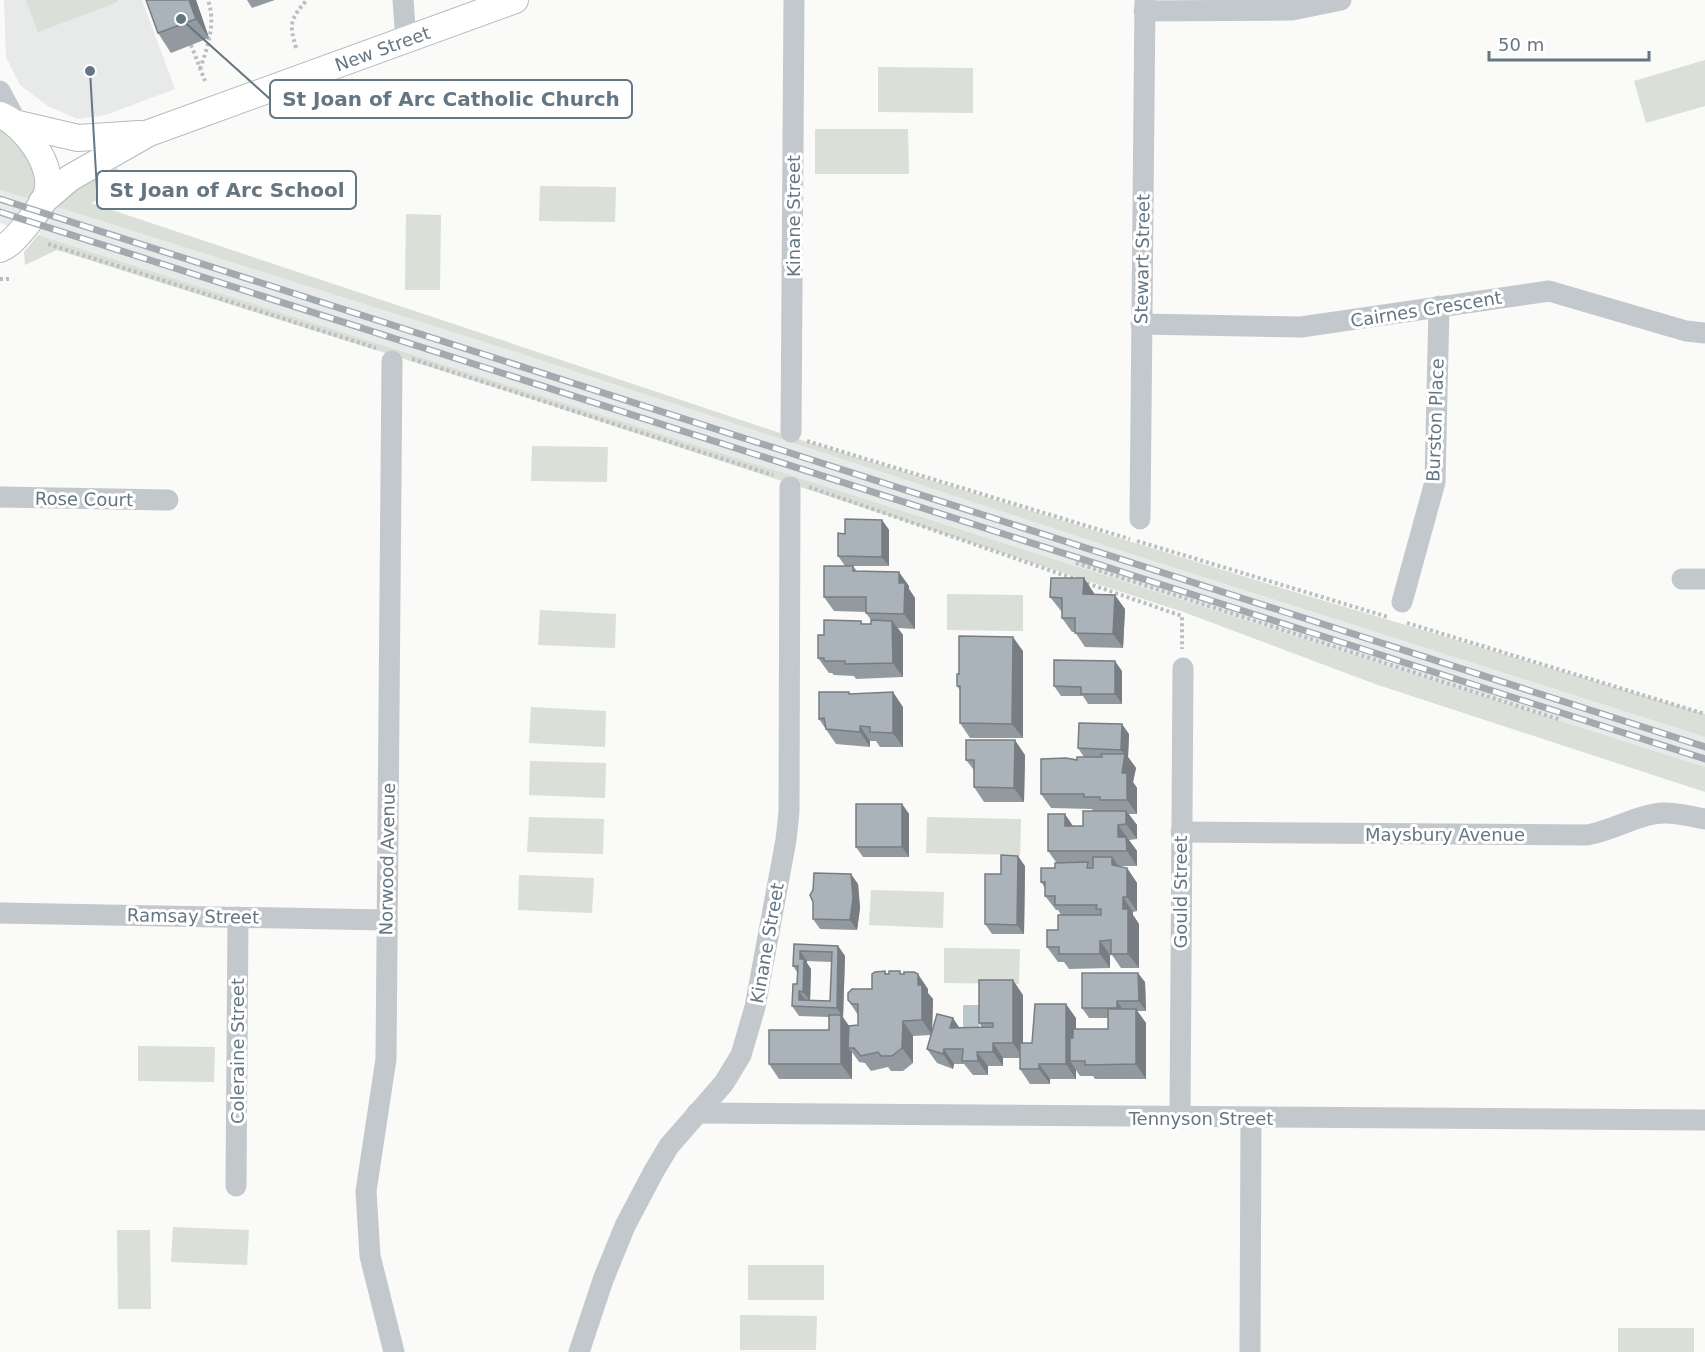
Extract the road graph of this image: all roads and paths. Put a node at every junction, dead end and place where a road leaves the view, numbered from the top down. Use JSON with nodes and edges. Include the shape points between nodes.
{"nodes":[{"id":1,"x":208,"y":0,"type":"edge"},
{"id":2,"x":307,"y":0,"type":"edge"},
{"id":3,"x":403,"y":0,"type":"edge"},
{"id":4,"x":514,"y":0,"type":"edge"},
{"id":5,"x":794,"y":0,"type":"edge"},
{"id":6,"x":1341,"y":0,"type":"edge"},
{"id":7,"x":1144,"y":6,"type":"edge"},
{"id":8,"x":406,"y":40,"type":"junction"},
{"id":9,"x":191,"y":45,"type":"dead end"},
{"id":10,"x":296,"y":48,"type":"dead end"},
{"id":11,"x":200,"y":69,"type":"junction"},
{"id":12,"x":205,"y":81,"type":"dead end"},
{"id":13,"x":0,"y":91,"type":"edge"},
{"id":14,"x":12,"y":121,"type":"edge"},
{"id":15,"x":149,"y":133,"type":"junction"},
{"id":16,"x":42,"y":202,"type":"junction"},
{"id":17,"x":8,"y":242,"type":"edge"},
{"id":18,"x":48,"y":244,"type":"dead end"},
{"id":19,"x":6,"y":272,"type":"edge"},
{"id":20,"x":0,"y":279,"type":"edge"},
{"id":21,"x":1439,"y":306,"type":"junction"},
{"id":22,"x":1141,"y":324,"type":"junction"},
{"id":23,"x":1705,"y":333,"type":"edge"},
{"id":24,"x":391,"y":355,"type":"junction"},
{"id":25,"x":795,"y":435,"type":"joint"},
{"id":26,"x":791,"y":483,"type":"junction"},
{"id":27,"x":0,"y":497,"type":"edge"},
{"id":28,"x":168,"y":501,"type":"dead end"},
{"id":29,"x":1140,"y":519,"type":"dead end"},
{"id":30,"x":1076,"y":563,"type":"dead end"},
{"id":31,"x":1682,"y":579,"type":"dead end"},
{"id":32,"x":1705,"y":579,"type":"edge"},
{"id":33,"x":1401,"y":615,"type":"junction"},
{"id":34,"x":1183,"y":668,"type":"joint"},
{"id":35,"x":1705,"y":714,"type":"edge"},
{"id":36,"x":1561,"y":720,"type":"dead end"},
{"id":37,"x":1705,"y":819,"type":"edge"},
{"id":38,"x":1180,"y":832,"type":"junction"},
{"id":39,"x":0,"y":914,"type":"edge"},
{"id":40,"x":238,"y":917,"type":"junction"},
{"id":41,"x":386,"y":921,"type":"junction"},
{"id":42,"x":697,"y":1113,"type":"junction"},
{"id":43,"x":1180,"y":1116,"type":"junction"},
{"id":44,"x":1251,"y":1118,"type":"junction"},
{"id":45,"x":1705,"y":1120,"type":"edge"},
{"id":46,"x":236,"y":1186,"type":"dead end"},
{"id":47,"x":394,"y":1352,"type":"edge"},
{"id":48,"x":579,"y":1352,"type":"edge"},
{"id":49,"x":1250,"y":1352,"type":"edge"}],
"edges":[{"from":1,"to":11,"type":"path","via":[[211,38]]},
{"from":2,"to":10,"type":"path","via":[[290,28]]},
{"from":3,"to":8,"type":"street"},
{"from":4,"to":8,"type":"main road","name":"New Street"},
{"from":5,"to":25,"type":"street","name":"Kinane Street"},
{"from":6,"to":7,"type":"street","via":[[1292,10]]},
{"from":7,"to":22,"type":"street","name":"Stewart Street"},
{"from":8,"to":15,"type":"main road","name":"New Street"},
{"from":9,"to":11,"type":"path"},
{"from":11,"to":12,"type":"path"},
{"from":13,"to":14,"type":"street"},
{"from":14,"to":15,"type":"main road","name":"New Street","via":[[86,138]]},
{"from":14,"to":16,"type":"main road","via":[[39,153],[46,172],[47,191]]},
{"from":15,"to":16,"type":"main road","name":"New Street","via":[[70,177]]},
{"from":16,"to":17,"type":"main road","name":"New Street"},
{"from":17,"to":19,"type":"street"},
{"from":18,"to":24,"type":"path"},
{"from":19,"to":20,"type":"path"},
{"from":21,"to":22,"type":"street","name":"Cairnes Crescent","via":[[1300,327]]},
{"from":21,"to":23,"type":"street","name":"Cairnes Crescent","via":[[1549,291],[1686,331]]},
{"from":21,"to":33,"type":"street","name":"Burston Place","via":[[1435,482]]},
{"from":22,"to":29,"type":"street","name":"Stewart Street"},
{"from":24,"to":26,"type":"path"},
{"from":24,"to":41,"type":"street","name":"Norwood Avenue"},
{"from":25,"to":33,"type":"path"},
{"from":26,"to":34,"type":"path","via":[[1182,616]]},
{"from":26,"to":42,"type":"street","name":"Kinane Street","via":[[790,794],[786,840],[751,1026],[733,1071]]},
{"from":27,"to":28,"type":"street","name":"Rose Court"},
{"from":30,"to":36,"type":"path"},
{"from":31,"to":32,"type":"street"},
{"from":33,"to":35,"type":"path"},
{"from":34,"to":38,"type":"street","name":"Gould Street"},
{"from":37,"to":38,"type":"street","name":"Maysbury Avenue","via":[[1655,814],[1587,835]]},
{"from":38,"to":43,"type":"street","name":"Gould Street"},
{"from":39,"to":40,"type":"street","name":"Ramsay Street"},
{"from":40,"to":41,"type":"street","name":"Ramsay Street"},
{"from":40,"to":46,"type":"street","name":"Coleraine Street"},
{"from":41,"to":47,"type":"street","name":"Norwood Avenue","via":[[386,1059],[368,1164],[366,1210],[370,1256]]},
{"from":42,"to":43,"type":"street","name":"Tennyson Street"},
{"from":42,"to":48,"type":"street","name":"Kinane Street","via":[[669,1146],[625,1226]]},
{"from":43,"to":44,"type":"street","name":"Tennyson Street"},
{"from":44,"to":45,"type":"street","name":"Tennyson Street"},
{"from":44,"to":49,"type":"street"}]}
